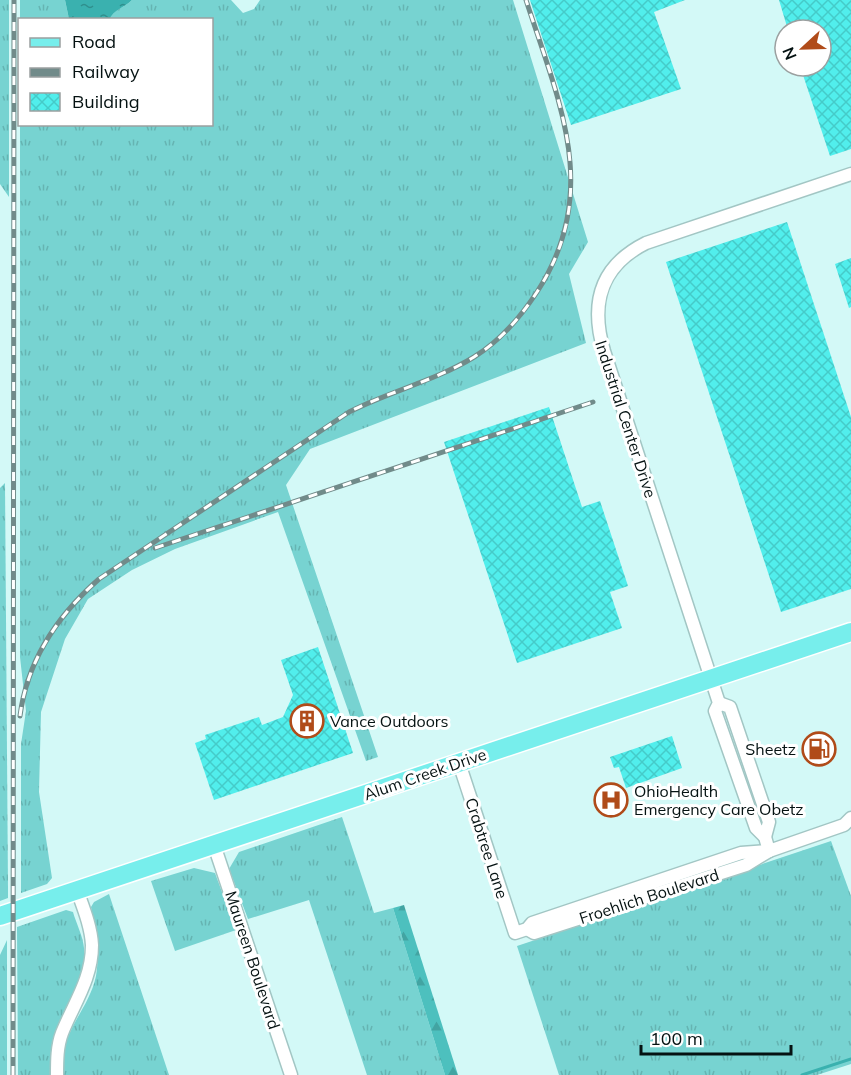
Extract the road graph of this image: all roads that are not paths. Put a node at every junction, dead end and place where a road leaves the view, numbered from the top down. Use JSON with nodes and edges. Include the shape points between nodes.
{"nodes":[{"id":1,"x":851,"y":174,"type":"edge"},
{"id":2,"x":851,"y":632,"type":"edge"},
{"id":3,"x":711,"y":678,"type":"junction"},
{"id":4,"x":459,"y":763,"type":"junction"},
{"id":5,"x":849,"y":823,"type":"edge"},
{"id":6,"x":214,"y":845,"type":"junction"},
{"id":7,"x":769,"y":850,"type":"junction"},
{"id":8,"x":77,"y":890,"type":"junction"},
{"id":9,"x":0,"y":916,"type":"edge"},
{"id":10,"x":521,"y":931,"type":"joint"},
{"id":11,"x":57,"y":1075,"type":"edge"},
{"id":12,"x":291,"y":1075,"type":"edge"}],
"edges":[{"from":1,"to":3,"type":"street","name":"Industrial Center Drive","via":[[645,243],[616,264],[599,296],[598,332]]},
{"from":2,"to":3,"type":"main road","name":"Alum Creek Drive"},
{"from":3,"to":4,"type":"main road","name":"Alum Creek Drive"},
{"from":3,"to":7,"type":"street","name":"Industrial Center Drive","via":[[719,703],[716,711],[743,793]]},
{"from":4,"to":6,"type":"main road","name":"Alum Creek Drive"},
{"from":4,"to":10,"type":"street","name":"Crabtree Lane"},
{"from":5,"to":7,"type":"street","name":"Froehlich Boulevard"},
{"from":6,"to":8,"type":"main road","name":"Alum Creek Drive"},
{"from":6,"to":12,"type":"street","name":"Maureen Boulevard"},
{"from":7,"to":10,"type":"street","name":"Froehlich Boulevard","via":[[741,853],[532,923]]},
{"from":8,"to":9,"type":"main road","name":"Alum Creek Drive"},
{"from":8,"to":11,"type":"street","via":[[90,935],[91,961],[86,984],[62,1034]]}]}
